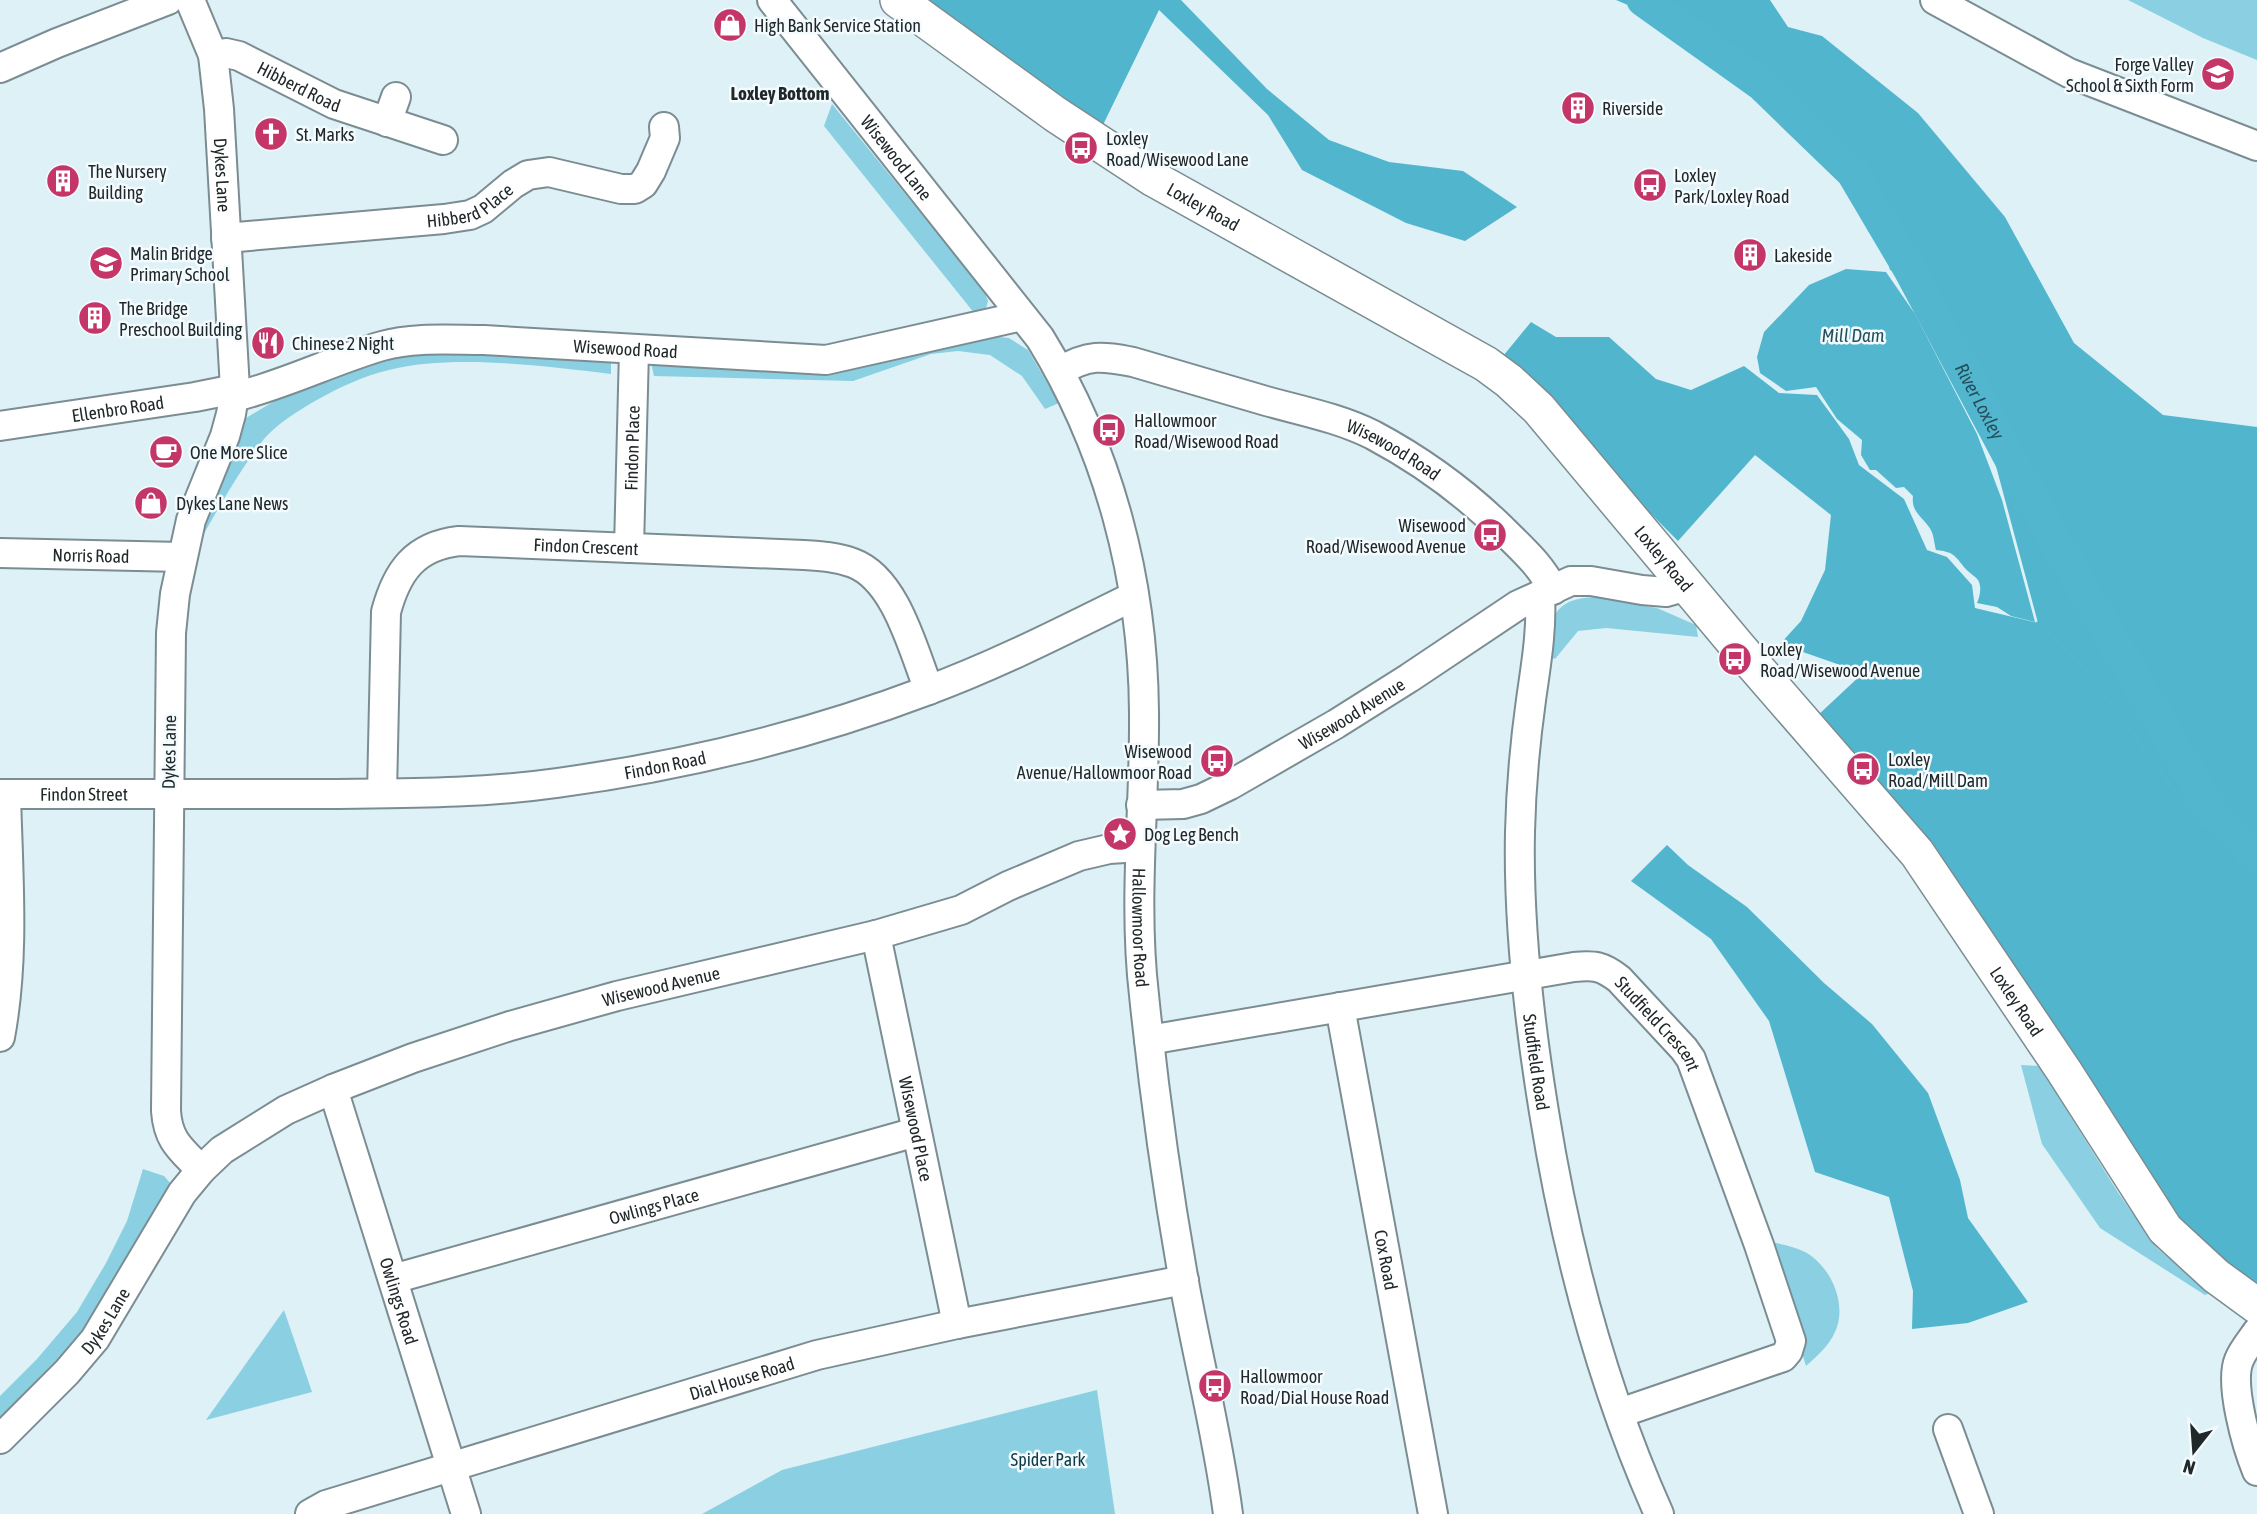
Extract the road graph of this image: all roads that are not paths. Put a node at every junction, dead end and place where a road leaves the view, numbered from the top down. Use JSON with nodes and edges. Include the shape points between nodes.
{"nodes":[{"id":1,"x":168,"y":0,"type":"edge"},
{"id":2,"x":191,"y":0,"type":"edge"},
{"id":3,"x":772,"y":0,"type":"edge"},
{"id":4,"x":898,"y":0,"type":"edge"},
{"id":5,"x":1935,"y":0,"type":"edge"},
{"id":6,"x":213,"y":55,"type":"junction"},
{"id":7,"x":0,"y":68,"type":"edge"},
{"id":8,"x":664,"y":127,"type":"dead end"},
{"id":9,"x":443,"y":139,"type":"dead end"},
{"id":10,"x":2257,"y":146,"type":"edge"},
{"id":11,"x":226,"y":238,"type":"junction"},
{"id":12,"x":1021,"y":316,"type":"junction"},
{"id":13,"x":634,"y":350,"type":"junction"},
{"id":14,"x":1060,"y":371,"type":"junction"},
{"id":15,"x":234,"y":393,"type":"junction"},
{"id":16,"x":0,"y":426,"type":"edge"},
{"id":17,"x":629,"y":548,"type":"junction"},
{"id":18,"x":0,"y":553,"type":"edge"},
{"id":19,"x":182,"y":556,"type":"junction"},
{"id":20,"x":1686,"y":586,"type":"junction"},
{"id":21,"x":1547,"y":592,"type":"junction"},
{"id":22,"x":1134,"y":596,"type":"junction"},
{"id":23,"x":929,"y":690,"type":"junction"},
{"id":24,"x":382,"y":793,"type":"junction"},
{"id":25,"x":3,"y":794,"type":"edge"},
{"id":26,"x":168,"y":794,"type":"junction"},
{"id":27,"x":1141,"y":805,"type":"junction"},
{"id":28,"x":1140,"y":847,"type":"junction"},
{"id":29,"x":876,"y":935,"type":"junction"},
{"id":30,"x":5,"y":965,"type":"edge"},
{"id":31,"x":1525,"y":976,"type":"junction"},
{"id":32,"x":1340,"y":1007,"type":"junction"},
{"id":33,"x":0,"y":1037,"type":"edge"},
{"id":34,"x":1149,"y":1040,"type":"junction"},
{"id":35,"x":334,"y":1088,"type":"junction"},
{"id":36,"x":916,"y":1132,"type":"junction"},
{"id":37,"x":201,"y":1170,"type":"junction"},
{"id":38,"x":393,"y":1279,"type":"junction"},
{"id":39,"x":1184,"y":1280,"type":"junction"},
{"id":40,"x":2257,"y":1306,"type":"edge"},
{"id":41,"x":957,"y":1324,"type":"junction"},
{"id":42,"x":2257,"y":1332,"type":"edge"},
{"id":43,"x":1620,"y":1413,"type":"junction"},
{"id":44,"x":1948,"y":1429,"type":"dead end"},
{"id":45,"x":0,"y":1439,"type":"edge"},
{"id":46,"x":451,"y":1466,"type":"junction"},
{"id":47,"x":2257,"y":1471,"type":"edge"},
{"id":48,"x":310,"y":1514,"type":"edge"},
{"id":49,"x":466,"y":1514,"type":"edge"},
{"id":50,"x":1228,"y":1514,"type":"edge"},
{"id":51,"x":1433,"y":1514,"type":"edge"},
{"id":52,"x":1659,"y":1514,"type":"edge"},
{"id":53,"x":1979,"y":1514,"type":"edge"}],
"edges":[{"from":1,"to":7,"type":"street"},
{"from":2,"to":6,"type":"street","name":"Dykes Lane"},
{"from":3,"to":12,"type":"street","name":"Wisewood Lane"},
{"from":4,"to":20,"type":"main road","name":"Loxley Road","via":[[1154,180],[1509,381],[1539,409]]},
{"from":5,"to":10,"type":"street","via":[[2069,73]]},
{"from":6,"to":9,"type":"street","name":"Hibberd Road","via":[[239,57],[334,104],[391,110]]},
{"from":6,"to":11,"type":"street","name":"Dykes Lane"},
{"from":8,"to":11,"type":"street","name":"Hibberd Place","via":[[665,138],[651,171],[635,189],[549,172],[528,175],[470,215]]},
{"from":11,"to":15,"type":"street","name":"Dykes Lane"},
{"from":12,"to":13,"type":"street","name":"Wisewood Road","via":[[826,360]]},
{"from":12,"to":14,"type":"street","name":"Hallowmoor Road"},
{"from":13,"to":15,"type":"street","name":"Wisewood Road","via":[[484,340],[385,345],[258,391]]},
{"from":13,"to":17,"type":"street","name":"Findon Place"},
{"from":14,"to":21,"type":"street","name":"Wisewood Road","via":[[1077,361],[1102,356],[1133,362],[1331,418],[1371,434],[1407,454],[1479,507],[1546,575]]},
{"from":14,"to":22,"type":"street","name":"Hallowmoor Road","via":[[1096,449],[1119,518]]},
{"from":15,"to":16,"type":"street","name":"Ellenbro Road"},
{"from":15,"to":19,"type":"street","name":"Dykes Lane","via":[[225,436],[191,520]]},
{"from":17,"to":23,"type":"street","name":"Findon Crescent","via":[[804,555],[854,563],[886,588]]},
{"from":17,"to":24,"type":"street","name":"Findon Crescent","via":[[459,541],[433,546],[411,561],[399,576],[386,612]]},
{"from":18,"to":19,"type":"street","name":"Norris Road"},
{"from":19,"to":26,"type":"street","name":"Dykes Lane","via":[[171,633]]},
{"from":20,"to":21,"type":"street","via":[[1666,592],[1571,581]]},
{"from":20,"to":40,"type":"main road","name":"Loxley Road","via":[[1917,853],[2165,1229]]},
{"from":21,"to":27,"type":"street","name":"Wisewood Avenue","via":[[1518,605],[1336,724],[1230,785],[1183,804]]},
{"from":21,"to":31,"type":"street","name":"Studfield Road","via":[[1520,831]]},
{"from":22,"to":23,"type":"street","name":"Findon Road"},
{"from":22,"to":27,"type":"street","name":"Hallowmoor Road","via":[[1144,712]]},
{"from":23,"to":24,"type":"street","name":"Findon Road","via":[[762,743],[659,765],[469,792]]},
{"from":24,"to":26,"type":"street","name":"Findon Road"},
{"from":25,"to":26,"type":"street","name":"Findon Street"},
{"from":25,"to":30,"type":"street"},
{"from":26,"to":37,"type":"street","name":"Dykes Lane","via":[[167,1127]]},
{"from":27,"to":28,"type":"street","name":"Hallowmoor Road"},
{"from":28,"to":29,"type":"street","name":"Wisewood Avenue","via":[[1079,856],[961,909]]},
{"from":28,"to":34,"type":"street","name":"Hallowmoor Road","via":[[1143,990]]},
{"from":29,"to":35,"type":"street","name":"Wisewood Avenue","via":[[510,1026]]},
{"from":29,"to":36,"type":"street","name":"Wisewood Place"},
{"from":30,"to":33,"type":"street"},
{"from":31,"to":32,"type":"street","name":"Studfield Crescent"},
{"from":31,"to":43,"type":"street","name":"Studfield Road","via":[[1562,1210],[1588,1314]]},
{"from":31,"to":43,"type":"street","name":"Studfield Crescent","via":[[1593,965],[1606,970],[1684,1049],[1698,1074],[1791,1341],[1783,1357]]},
{"from":32,"to":34,"type":"street","name":"Studfield Crescent"},
{"from":32,"to":51,"type":"street","name":"Cox Road"},
{"from":34,"to":39,"type":"street","name":"Hallowmoor Road"},
{"from":35,"to":37,"type":"street","name":"Wisewood Avenue","via":[[248,1132]]},
{"from":35,"to":38,"type":"street","name":"Owlings Road"},
{"from":36,"to":38,"type":"street","name":"Owlings Place"},
{"from":36,"to":41,"type":"street","name":"Wisewood Place"},
{"from":37,"to":45,"type":"street","name":"Dykes Lane","via":[[95,1339]]},
{"from":38,"to":46,"type":"street","name":"Owlings Road"},
{"from":39,"to":41,"type":"street","name":"Dial House Road"},
{"from":39,"to":50,"type":"street","name":"Hallowmoor Road"},
{"from":41,"to":46,"type":"street","name":"Dial House Road","via":[[817,1355]]},
{"from":42,"to":47,"type":"street","via":[[2239,1360],[2235,1378],[2247,1447]]},
{"from":43,"to":52,"type":"street","name":"Studfield Road"},
{"from":44,"to":53,"type":"street"},
{"from":46,"to":48,"type":"street","name":"Dial House Road"},
{"from":46,"to":49,"type":"street","name":"Owlings Road"}]}
